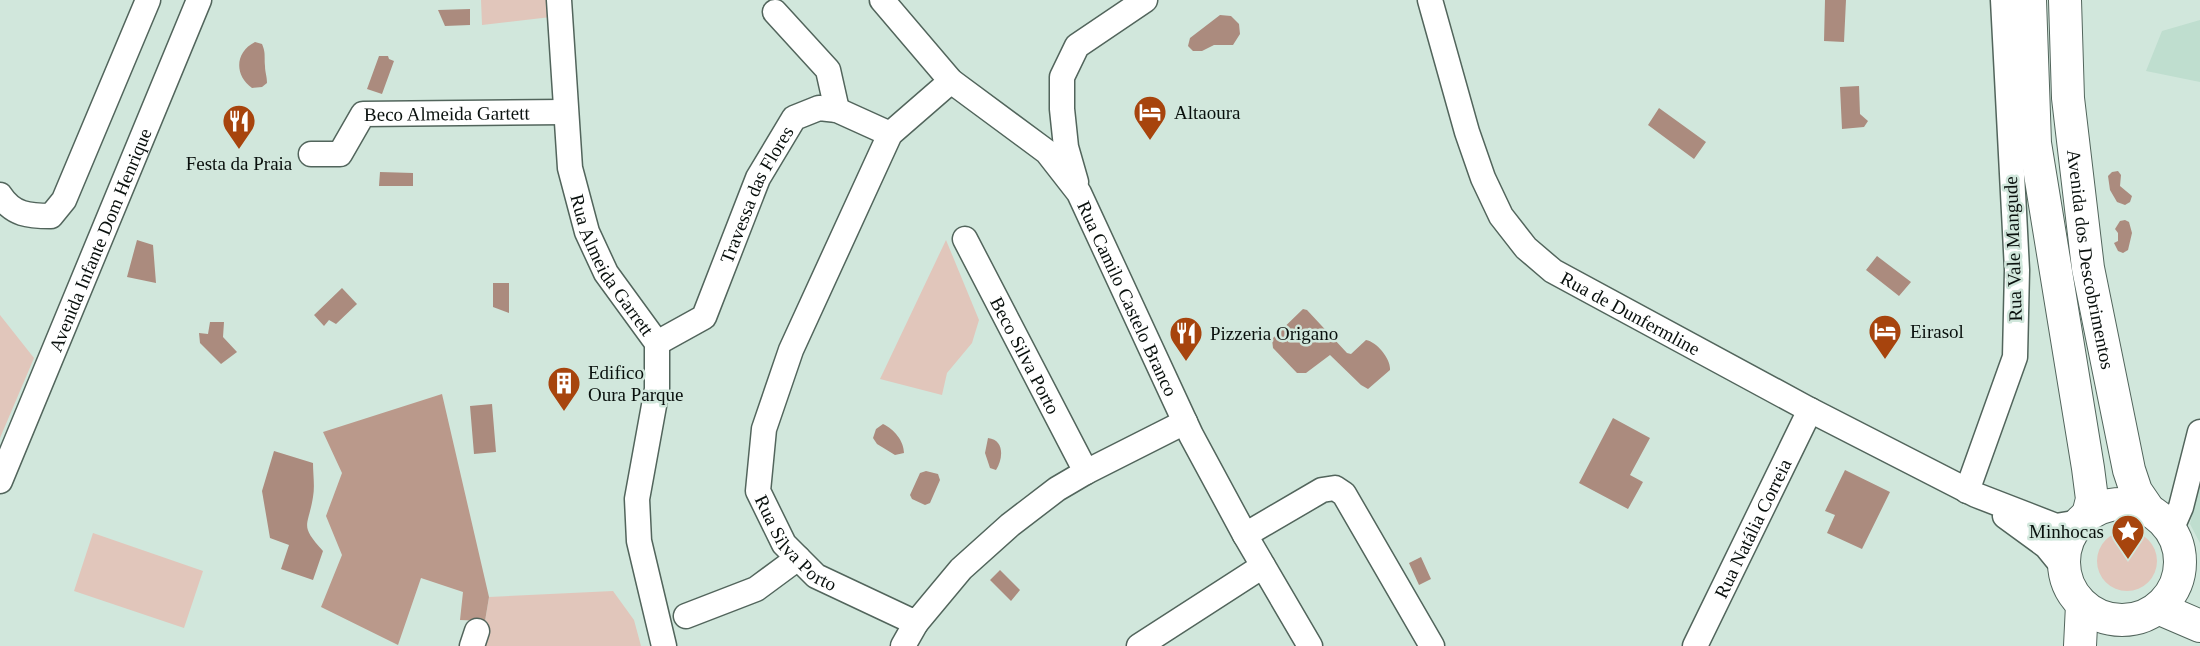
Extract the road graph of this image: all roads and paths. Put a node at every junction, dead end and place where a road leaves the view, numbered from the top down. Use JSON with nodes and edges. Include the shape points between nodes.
{"nodes":[{"id":1,"x":148,"y":0,"type":"edge"},
{"id":2,"x":200,"y":0,"type":"edge"},
{"id":3,"x":559,"y":0,"type":"edge"},
{"id":4,"x":882,"y":0,"type":"edge"},
{"id":5,"x":1145,"y":0,"type":"edge"},
{"id":6,"x":1430,"y":0,"type":"edge"},
{"id":7,"x":2003,"y":0,"type":"edge"},
{"id":8,"x":2030,"y":0,"type":"edge"},
{"id":9,"x":2065,"y":0,"type":"edge"},
{"id":10,"x":775,"y":12,"type":"dead end"},
{"id":11,"x":951,"y":81,"type":"junction"},
{"id":12,"x":1062,"y":109,"type":"junction"},
{"id":13,"x":837,"y":110,"type":"junction"},
{"id":14,"x":565,"y":112,"type":"junction"},
{"id":15,"x":890,"y":134,"type":"junction"},
{"id":16,"x":1028,"y":137,"type":"junction"},
{"id":17,"x":311,"y":154,"type":"dead end"},
{"id":18,"x":1079,"y":193,"type":"junction"},
{"id":19,"x":0,"y":195,"type":"edge"},
{"id":20,"x":965,"y":239,"type":"dead end"},
{"id":21,"x":657,"y":343,"type":"junction"},
{"id":22,"x":1810,"y":410,"type":"junction"},
{"id":23,"x":1185,"y":422,"type":"junction"},
{"id":24,"x":2200,"y":432,"type":"edge"},
{"id":25,"x":1086,"y":472,"type":"junction"},
{"id":26,"x":0,"y":481,"type":"edge"},
{"id":27,"x":1972,"y":493,"type":"junction"},
{"id":28,"x":2084,"y":519,"type":"junction"},
{"id":29,"x":1245,"y":535,"type":"junction"},
{"id":30,"x":2175,"y":538,"type":"edge"},
{"id":31,"x":797,"y":558,"type":"junction"},
{"id":32,"x":1263,"y":566,"type":"junction"},
{"id":33,"x":2064,"y":568,"type":"junction"},
{"id":34,"x":2082,"y":605,"type":"junction"},
{"id":35,"x":2151,"y":613,"type":"junction"},
{"id":36,"x":686,"y":616,"type":"dead end"},
{"id":37,"x":916,"y":623,"type":"junction"},
{"id":38,"x":2200,"y":626,"type":"edge"},
{"id":39,"x":664,"y":646,"type":"edge"},
{"id":40,"x":902,"y":646,"type":"edge"},
{"id":41,"x":1139,"y":646,"type":"edge"},
{"id":42,"x":1310,"y":646,"type":"edge"},
{"id":43,"x":1432,"y":646,"type":"edge"},
{"id":44,"x":1695,"y":646,"type":"edge"},
{"id":45,"x":2080,"y":646,"type":"edge"},
{"id":46,"x":2126,"y":646,"type":"edge"}],
"edges":[{"from":1,"to":19,"type":"street","via":[[64,200],[51,216],[26,216],[5,204]]},
{"from":2,"to":26,"type":"street","name":"Avenida Infante Dom Henrique"},
{"from":3,"to":14,"type":"street","name":"Rua Almeida Garrett"},
{"from":4,"to":11,"type":"street","name":"Rua Camilo Castelo Branco"},
{"from":5,"to":12,"type":"street","via":[[1077,46],[1062,77]]},
{"from":6,"to":22,"type":"street","name":"Rua de Dunfermline","via":[[1483,178],[1501,216],[1526,248],[1553,271]]},
{"from":7,"to":27,"type":"street","name":"Rua Vale Mangude","via":[[2017,270],[2015,356]]},
{"from":8,"to":28,"type":"main road","name":"Avenida dos Descobrimentos","via":[[2035,143],[2092,499]]},
{"from":9,"to":30,"type":"main road","name":"Avenida dos Descobrimentos","via":[[2068,98],[2088,268],[2129,470],[2136,491]]},
{"from":10,"to":13,"type":"street","via":[[828,70]]},
{"from":11,"to":15,"type":"street","name":"Rua Silva Porto"},
{"from":11,"to":16,"type":"street","name":"Rua Camilo Castelo Branco"},
{"from":12,"to":16,"type":"street","via":[[1056,128],[1045,137]]},
{"from":12,"to":18,"type":"street","via":[[1066,147]]},
{"from":13,"to":15,"type":"street"},
{"from":13,"to":21,"type":"street","name":"Travessa das Flores","via":[[819,108],[794,118],[758,178],[704,317]]},
{"from":14,"to":17,"type":"street","name":"Beco Almeida Gartett","via":[[363,114],[340,154]]},
{"from":14,"to":21,"type":"street","name":"Rua Almeida Garrett","via":[[569,168],[587,232],[606,274]]},
{"from":15,"to":31,"type":"street","name":"Rua Silva Porto","via":[[790,350],[764,429],[758,491],[784,544]]},
{"from":16,"to":18,"type":"street","name":"Rua Camilo Castelo Branco"},
{"from":18,"to":23,"type":"street","name":"Rua Camilo Castelo Branco"},
{"from":20,"to":25,"type":"street","name":"Beco Silva Porto"},
{"from":21,"to":39,"type":"street","name":"Rua Almeida Garrett","via":[[657,388],[636,499],[639,541]]},
{"from":22,"to":27,"type":"street","name":"Rua de Dunfermline"},
{"from":22,"to":44,"type":"street","name":"Rua Natália Correia"},
{"from":23,"to":25,"type":"street"},
{"from":23,"to":29,"type":"street","name":"Rua Camilo Castelo Branco"},
{"from":24,"to":30,"type":"street"},
{"from":25,"to":37,"type":"street","via":[[1010,525],[961,569]]},
{"from":27,"to":28,"type":"street","name":"Rua de Dunfermline","via":[[2056,526]]},
{"from":27,"to":33,"type":"street","name":"Rua de Dunfermline","via":[[2046,546]]},
{"from":28,"to":30,"type":"main road","via":[[2102,507],[2134,505]]},
{"from":28,"to":33,"type":"main road","via":[[2067,544]]},
{"from":29,"to":32,"type":"street","name":"Rua Camilo Castelo Branco"},
{"from":29,"to":43,"type":"street","via":[[1322,490],[1335,488],[1344,494]]},
{"from":30,"to":35,"type":"main road","via":[[2180,564],[2177,581]]},
{"from":31,"to":36,"type":"street","via":[[755,589]]},
{"from":31,"to":37,"type":"street","name":"Rua Silva Porto","via":[[816,576]]},
{"from":32,"to":41,"type":"street"},
{"from":32,"to":42,"type":"street","name":"Rua Camilo Castelo Branco"},
{"from":33,"to":34,"type":"main road"},
{"from":34,"to":35,"type":"main road","via":[[2111,620]]},
{"from":34,"to":45,"type":"main road"},
{"from":35,"to":38,"type":"main road"},
{"from":35,"to":46,"type":"main road"},
{"from":37,"to":40,"type":"street"}]}
